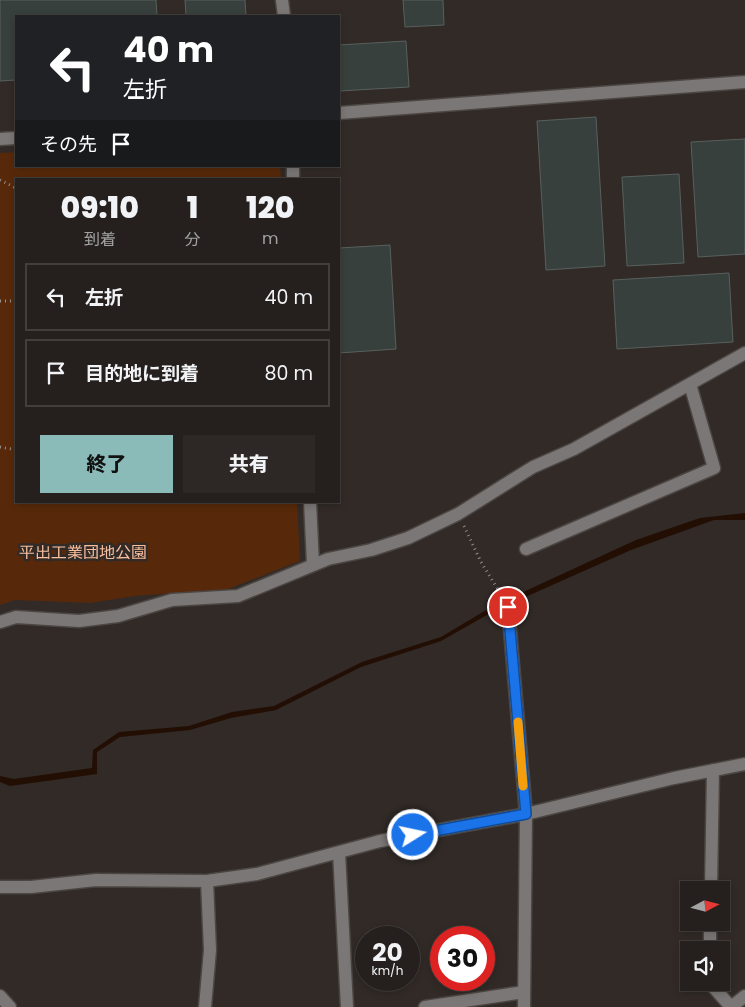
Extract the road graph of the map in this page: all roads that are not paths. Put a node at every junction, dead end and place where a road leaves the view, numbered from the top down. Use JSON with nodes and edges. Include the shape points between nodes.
{"nodes":[{"id":1,"x":282,"y":0,"type":"edge"},
{"id":2,"x":284,"y":15,"type":"edge"},
{"id":3,"x":745,"y":82,"type":"edge"},
{"id":4,"x":340,"y":114,"type":"edge"},
{"id":5,"x":15,"y":138,"type":"edge"},
{"id":6,"x":0,"y":140,"type":"edge"},
{"id":7,"x":745,"y":352,"type":"edge"},
{"id":8,"x":690,"y":384,"type":"junction"},
{"id":9,"x":310,"y":503,"type":"edge"},
{"id":10,"x":526,"y":549,"type":"dead end"},
{"id":11,"x":313,"y":564,"type":"junction"},
{"id":12,"x":508,"y":607,"type":"road end"},
{"id":13,"x":0,"y":622,"type":"edge"},
{"id":14,"x":745,"y":764,"type":"edge"},
{"id":15,"x":713,"y":770,"type":"junction"},
{"id":16,"x":526,"y":814,"type":"junction"},
{"id":17,"x":339,"y":852,"type":"junction"},
{"id":18,"x":711,"y":881,"type":"edge"},
{"id":19,"x":208,"y":882,"type":"junction"},
{"id":20,"x":0,"y":887,"type":"edge"},
{"id":21,"x":717,"y":991,"type":"edge"},
{"id":22,"x":524,"y":992,"type":"junction"},
{"id":23,"x":0,"y":996,"type":"edge"},
{"id":24,"x":745,"y":996,"type":"edge"},
{"id":25,"x":10,"y":1007,"type":"edge"},
{"id":26,"x":205,"y":1007,"type":"edge"},
{"id":27,"x":347,"y":1007,"type":"edge"},
{"id":28,"x":425,"y":1007,"type":"edge"},
{"id":29,"x":524,"y":1007,"type":"edge"},
{"id":30,"x":731,"y":1007,"type":"edge"}],
"edges":[{"from":1,"to":2,"type":"street"},
{"from":3,"to":4,"type":"street"},
{"from":5,"to":6,"type":"street"},
{"from":7,"to":8,"type":"street"},
{"from":8,"to":10,"type":"street","via":[[714,468]]},
{"from":8,"to":11,"type":"street","via":[[574,449],[533,467],[458,514],[408,538]]},
{"from":9,"to":11,"type":"street"},
{"from":11,"to":13,"type":"street","via":[[238,596],[172,600],[118,616],[79,621],[16,617]]},
{"from":12,"to":16,"type":"street"},
{"from":14,"to":15,"type":"street"},
{"from":15,"to":16,"type":"street"},
{"from":15,"to":18,"type":"street"},
{"from":16,"to":17,"type":"street","via":[[380,840]]},
{"from":16,"to":22,"type":"street"},
{"from":17,"to":19,"type":"street","via":[[257,874]]},
{"from":17,"to":27,"type":"street"},
{"from":19,"to":20,"type":"street","via":[[96,880]]},
{"from":19,"to":26,"type":"street","via":[[210,950]]},
{"from":21,"to":30,"type":"street"},
{"from":22,"to":28,"type":"street"},
{"from":22,"to":29,"type":"street"},
{"from":23,"to":25,"type":"street"},
{"from":24,"to":30,"type":"street"}]}
